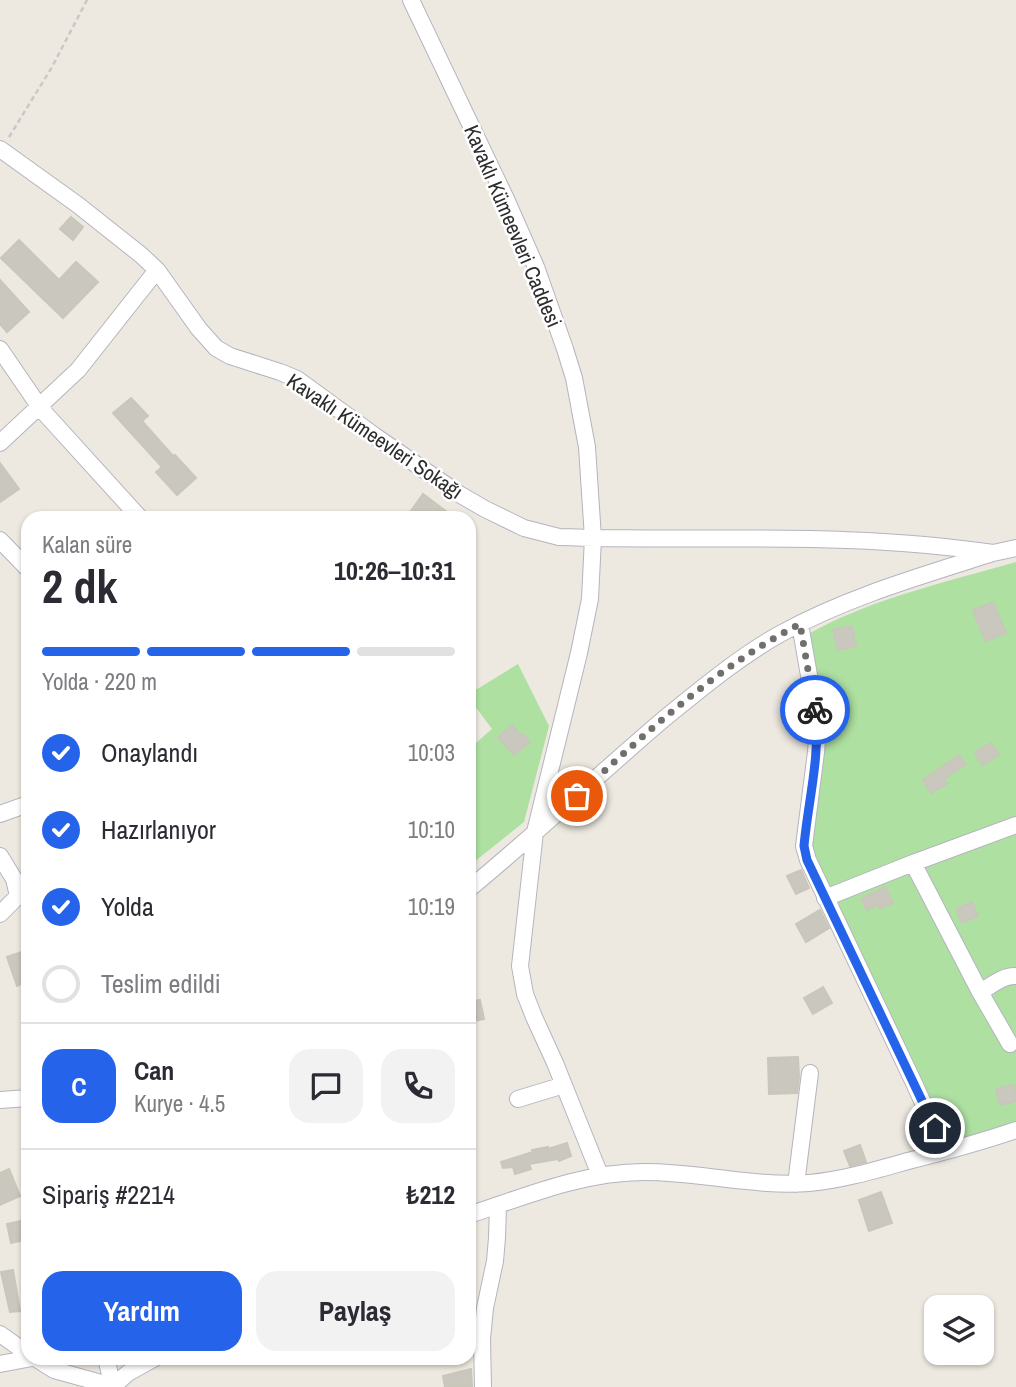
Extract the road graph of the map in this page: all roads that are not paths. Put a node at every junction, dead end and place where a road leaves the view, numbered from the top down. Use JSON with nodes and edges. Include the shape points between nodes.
{"nodes":[{"id":1,"x":411,"y":0,"type":"edge"},
{"id":2,"x":1,"y":149,"type":"edge"},
{"id":3,"x":156,"y":270,"type":"junction"},
{"id":4,"x":0,"y":349,"type":"edge"},
{"id":5,"x":40,"y":407,"type":"junction"},
{"id":6,"x":0,"y":443,"type":"edge"},
{"id":7,"x":134,"y":511,"type":"edge"},
{"id":8,"x":593,"y":538,"type":"junction"},
{"id":9,"x":0,"y":540,"type":"edge"},
{"id":10,"x":1016,"y":548,"type":"edge"},
{"id":11,"x":993,"y":553,"type":"junction"},
{"id":12,"x":21,"y":562,"type":"edge"},
{"id":13,"x":800,"y":624,"type":"junction"},
{"id":14,"x":21,"y":806,"type":"edge"},
{"id":15,"x":0,"y":814,"type":"edge"},
{"id":16,"x":1016,"y":825,"type":"edge"},
{"id":17,"x":536,"y":832,"type":"junction"},
{"id":18,"x":0,"y":856,"type":"edge"},
{"id":19,"x":913,"y":863,"type":"junction"},
{"id":20,"x":476,"y":883,"type":"edge"},
{"id":21,"x":825,"y":898,"type":"junction"},
{"id":22,"x":0,"y":914,"type":"edge"},
{"id":23,"x":1016,"y":976,"type":"edge"},
{"id":24,"x":980,"y":992,"type":"junction"},
{"id":25,"x":1010,"y":1044,"type":"dead end"},
{"id":26,"x":810,"y":1073,"type":"dead end"},
{"id":27,"x":564,"y":1085,"type":"junction"},
{"id":28,"x":21,"y":1098,"type":"edge"},
{"id":29,"x":518,"y":1099,"type":"dead end"},
{"id":30,"x":0,"y":1100,"type":"edge"},
{"id":31,"x":1016,"y":1130,"type":"edge"},
{"id":32,"x":945,"y":1151,"type":"junction"},
{"id":33,"x":600,"y":1175,"type":"junction"},
{"id":34,"x":796,"y":1184,"type":"junction"},
{"id":35,"x":498,"y":1205,"type":"junction"},
{"id":36,"x":476,"y":1213,"type":"edge"},
{"id":37,"x":0,"y":1334,"type":"edge"},
{"id":38,"x":21,"y":1349,"type":"edge"},
{"id":39,"x":21,"y":1360,"type":"edge"},
{"id":40,"x":0,"y":1364,"type":"edge"},
{"id":41,"x":45,"y":1365,"type":"edge"},
{"id":42,"x":107,"y":1365,"type":"edge"},
{"id":43,"x":142,"y":1365,"type":"edge"},
{"id":44,"x":112,"y":1387,"type":"edge"},
{"id":45,"x":483,"y":1387,"type":"edge"}],
"edges":[{"from":1,"to":8,"type":"street","name":"Kavaklı Kümeevleri Caddesi","via":[[536,267],[565,349],[587,447]]},
{"from":2,"to":3,"type":"street","name":"Kavaklı Kümeevleri Sokağı","via":[[125,240]]},
{"from":3,"to":5,"type":"street","via":[[92,354]]},
{"from":3,"to":8,"type":"street","name":"Kavaklı Kümeevleri Sokağı","via":[[216,348],[297,379],[485,509],[542,533]]},
{"from":4,"to":5,"type":"street"},
{"from":5,"to":6,"type":"street"},
{"from":5,"to":7,"type":"street"},
{"from":8,"to":11,"type":"street","name":"Kavaklı Kümeevleri Sokağı","via":[[832,539]]},
{"from":8,"to":17,"type":"street","name":"Kavaklı Kümeevleri Caddesi","via":[[585,625]]},
{"from":9,"to":12,"type":"street"},
{"from":10,"to":11,"type":"street"},
{"from":11,"to":13,"type":"street","via":[[861,597]]},
{"from":13,"to":17,"type":"street","via":[[761,645],[695,693]]},
{"from":13,"to":21,"type":"street","via":[[818,727],[804,846]]},
{"from":14,"to":15,"type":"street"},
{"from":16,"to":19,"type":"street"},
{"from":17,"to":20,"type":"street"},
{"from":17,"to":27,"type":"street","via":[[520,966],[525,994]]},
{"from":18,"to":22,"type":"street","via":[[15,879],[18,896]]},
{"from":19,"to":21,"type":"street"},
{"from":19,"to":24,"type":"street"},
{"from":21,"to":32,"type":"street"},
{"from":23,"to":24,"type":"street"},
{"from":24,"to":25,"type":"street"},
{"from":26,"to":34,"type":"street"},
{"from":27,"to":29,"type":"street"},
{"from":27,"to":33,"type":"street"},
{"from":28,"to":30,"type":"street"},
{"from":31,"to":32,"type":"street"},
{"from":32,"to":34,"type":"street","via":[[831,1181]]},
{"from":33,"to":34,"type":"street","via":[[667,1173]]},
{"from":33,"to":35,"type":"street"},
{"from":35,"to":36,"type":"street"},
{"from":35,"to":45,"type":"street","via":[[495,1261],[482,1339]]},
{"from":37,"to":38,"type":"street"},
{"from":39,"to":40,"type":"street"},
{"from":41,"to":44,"type":"street"},
{"from":42,"to":44,"type":"street"},
{"from":43,"to":44,"type":"street"}]}
